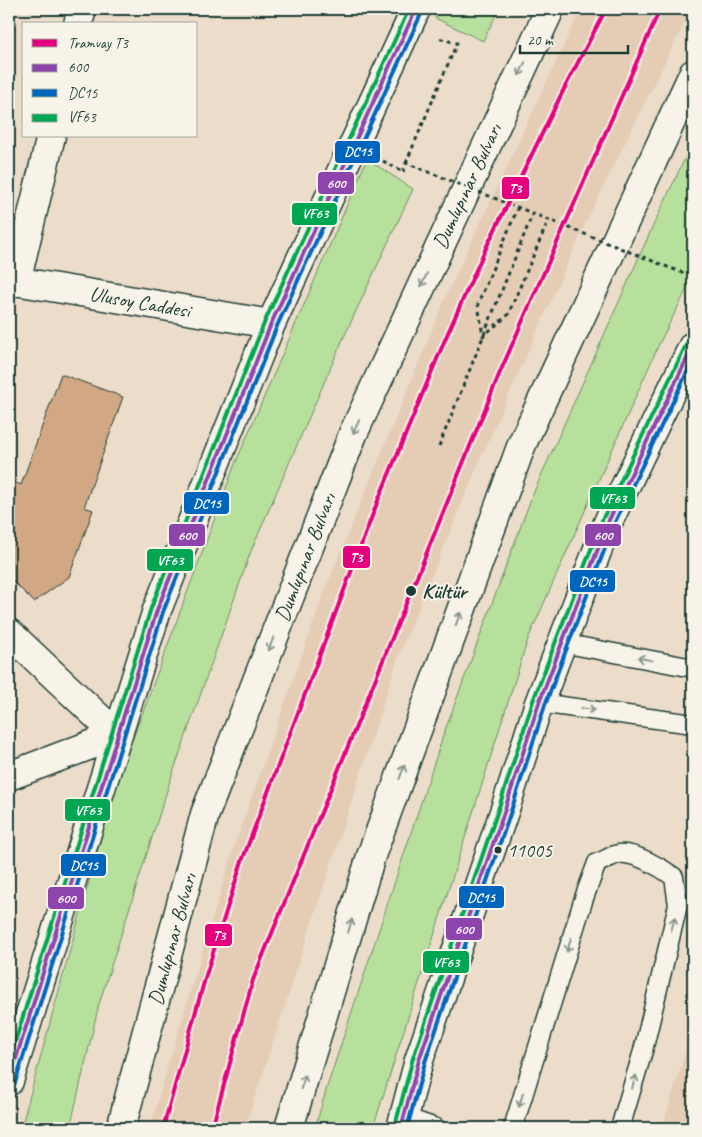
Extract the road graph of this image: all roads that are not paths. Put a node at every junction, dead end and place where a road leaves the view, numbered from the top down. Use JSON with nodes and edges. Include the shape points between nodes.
{"nodes":[{"id":1,"x":82,"y":9,"type":"edge"},
{"id":2,"x":416,"y":9,"type":"edge"},
{"id":3,"x":550,"y":9,"type":"edge"},
{"id":4,"x":79,"y":22,"type":"edge"},
{"id":5,"x":693,"y":74,"type":"edge"},
{"id":6,"x":50,"y":138,"type":"edge"},
{"id":7,"x":12,"y":281,"type":"edge"},
{"id":8,"x":271,"y":324,"type":"junction"},
{"id":9,"x":693,"y":346,"type":"edge"},
{"id":10,"x":9,"y":633,"type":"edge"},
{"id":11,"x":562,"y":643,"type":"junction"},
{"id":12,"x":693,"y":668,"type":"edge"},
{"id":13,"x":539,"y":703,"type":"junction"},
{"id":14,"x":693,"y":724,"type":"edge"},
{"id":15,"x":117,"y":735,"type":"junction"},
{"id":16,"x":9,"y":776,"type":"edge"},
{"id":17,"x":9,"y":1081,"type":"edge"},
{"id":18,"x":403,"y":1123,"type":"edge"},
{"id":19,"x":121,"y":1128,"type":"edge"},
{"id":20,"x":289,"y":1128,"type":"edge"},
{"id":21,"x":436,"y":1128,"type":"edge"},
{"id":22,"x":513,"y":1128,"type":"edge"},
{"id":23,"x":620,"y":1128,"type":"edge"}],
"edges":[{"from":1,"to":4,"type":"main road"},
{"from":2,"to":8,"type":"main road"},
{"from":3,"to":19,"type":"main road","name":"Dumlupınar Bulvarı","one_way":true,"via":[[353,434],[205,814]]},
{"from":20,"to":5,"type":"main road","one_way":true,"via":[[372,856],[522,444]]},
{"from":6,"to":7,"type":"main road"},
{"from":7,"to":8,"type":"main road","name":"Ulusoy Caddesi"},
{"from":8,"to":15,"type":"main road","via":[[157,610]]},
{"from":9,"to":11,"type":"main road","via":[[609,520]]},
{"from":10,"to":15,"type":"main road"},
{"from":12,"to":11,"type":"lane","one_way":true},
{"from":11,"to":13,"type":"main road"},
{"from":13,"to":14,"type":"lane","one_way":true},
{"from":13,"to":18,"type":"main road","via":[[420,1060]]},
{"from":15,"to":16,"type":"main road"},
{"from":15,"to":17,"type":"main road"},
{"from":18,"to":21,"type":"lane"},
{"from":23,"to":22,"type":"lane","one_way":true,"via":[[643,1050],[678,906],[674,877],[660,866],[620,854],[597,863]]}]}
